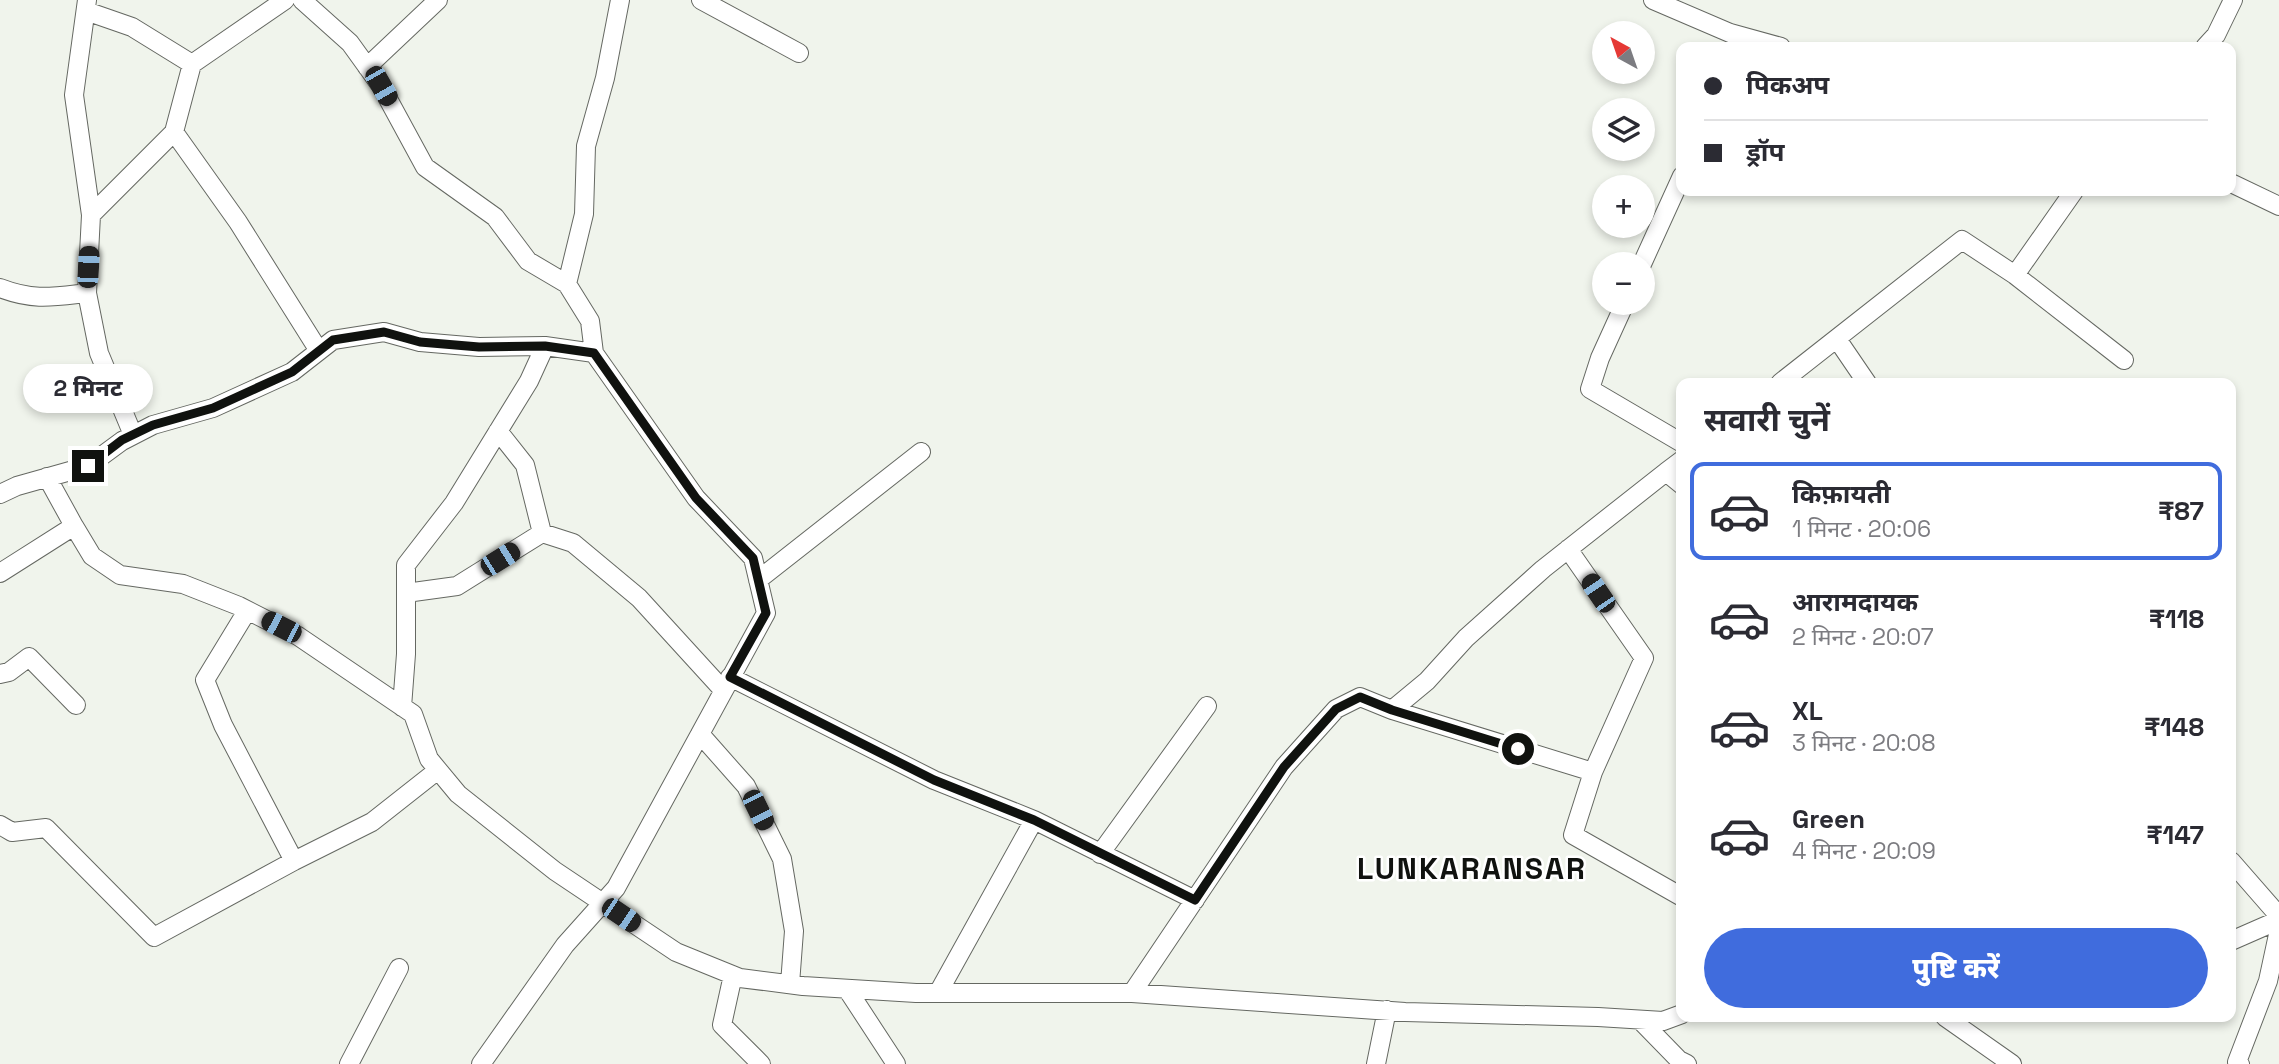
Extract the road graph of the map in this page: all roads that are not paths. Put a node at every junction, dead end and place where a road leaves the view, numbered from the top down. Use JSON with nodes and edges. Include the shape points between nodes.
{"nodes":[{"id":1,"x":285,"y":0,"type":"edge"},
{"id":2,"x":302,"y":0,"type":"edge"},
{"id":3,"x":438,"y":0,"type":"edge"},
{"id":4,"x":620,"y":0,"type":"edge"},
{"id":5,"x":701,"y":0,"type":"edge"},
{"id":6,"x":1653,"y":0,"type":"edge"},
{"id":7,"x":2233,"y":0,"type":"edge"},
{"id":8,"x":86,"y":6,"type":"edge"},
{"id":9,"x":1727,"y":40,"type":"edge"},
{"id":10,"x":2210,"y":42,"type":"edge"},
{"id":11,"x":799,"y":53,"type":"dead end"},
{"id":12,"x":192,"y":64,"type":"junction"},
{"id":13,"x":367,"y":67,"type":"junction"},
{"id":14,"x":174,"y":132,"type":"junction"},
{"id":15,"x":2236,"y":185,"type":"edge"},
{"id":16,"x":1676,"y":189,"type":"edge"},
{"id":17,"x":2070,"y":196,"type":"edge"},
{"id":18,"x":2279,"y":206,"type":"edge"},
{"id":19,"x":91,"y":215,"type":"junction"},
{"id":20,"x":1647,"y":252,"type":"edge"},
{"id":21,"x":2015,"y":275,"type":"junction"},
{"id":22,"x":567,"y":284,"type":"junction"},
{"id":23,"x":0,"y":288,"type":"edge"},
{"id":24,"x":87,"y":293,"type":"junction"},
{"id":25,"x":1620,"y":315,"type":"edge"},
{"id":26,"x":1837,"y":339,"type":"junction"},
{"id":27,"x":545,"y":346,"type":"junction"},
{"id":28,"x":319,"y":351,"type":"junction"},
{"id":29,"x":594,"y":353,"type":"junction"},
{"id":30,"x":2124,"y":360,"type":"dead end"},
{"id":31,"x":1786,"y":378,"type":"edge"},
{"id":32,"x":1864,"y":378,"type":"edge"},
{"id":33,"x":498,"y":431,"type":"junction"},
{"id":34,"x":133,"y":435,"type":"junction"},
{"id":35,"x":1676,"y":439,"type":"edge"},
{"id":36,"x":920,"y":452,"type":"dead end"},
{"id":37,"x":1676,"y":464,"type":"edge"},
{"id":38,"x":1666,"y":472,"type":"junction"},
{"id":39,"x":47,"y":477,"type":"junction"},
{"id":40,"x":1676,"y":480,"type":"edge"},
{"id":41,"x":0,"y":494,"type":"edge"},
{"id":42,"x":74,"y":526,"type":"junction"},
{"id":43,"x":542,"y":533,"type":"junction"},
{"id":44,"x":1568,"y":549,"type":"junction"},
{"id":45,"x":0,"y":573,"type":"edge"},
{"id":46,"x":758,"y":580,"type":"junction"},
{"id":47,"x":406,"y":593,"type":"junction"},
{"id":48,"x":247,"y":611,"type":"junction"},
{"id":49,"x":0,"y":674,"type":"edge"},
{"id":50,"x":726,"y":684,"type":"junction"},
{"id":51,"x":76,"y":705,"type":"dead end"},
{"id":52,"x":1207,"y":706,"type":"dead end"},
{"id":53,"x":402,"y":707,"type":"junction"},
{"id":54,"x":1392,"y":710,"type":"junction"},
{"id":55,"x":699,"y":734,"type":"junction"},
{"id":56,"x":438,"y":770,"type":"junction"},
{"id":57,"x":1594,"y":772,"type":"junction"},
{"id":58,"x":1034,"y":820,"type":"junction"},
{"id":59,"x":0,"y":825,"type":"edge"},
{"id":60,"x":1100,"y":854,"type":"junction"},
{"id":61,"x":294,"y":861,"type":"junction"},
{"id":62,"x":2236,"y":866,"type":"edge"},
{"id":63,"x":1676,"y":894,"type":"edge"},
{"id":64,"x":1195,"y":900,"type":"junction"},
{"id":65,"x":602,"y":903,"type":"junction"},
{"id":66,"x":2279,"y":918,"type":"edge"},
{"id":67,"x":2279,"y":930,"type":"edge"},
{"id":68,"x":2236,"y":939,"type":"edge"},
{"id":69,"x":399,"y":968,"type":"dead end"},
{"id":70,"x":733,"y":975,"type":"junction"},
{"id":71,"x":790,"y":984,"type":"junction"},
{"id":72,"x":847,"y":989,"type":"junction"},
{"id":73,"x":938,"y":993,"type":"junction"},
{"id":74,"x":1132,"y":993,"type":"junction"},
{"id":75,"x":1387,"y":1010,"type":"junction"},
{"id":76,"x":1676,"y":1016,"type":"edge"},
{"id":77,"x":1640,"y":1020,"type":"junction"},
{"id":78,"x":1952,"y":1022,"type":"edge"},
{"id":79,"x":1681,"y":1063,"type":"edge"},
{"id":80,"x":2238,"y":1063,"type":"edge"},
{"id":81,"x":349,"y":1064,"type":"edge"},
{"id":82,"x":481,"y":1064,"type":"edge"},
{"id":83,"x":761,"y":1064,"type":"edge"},
{"id":84,"x":896,"y":1064,"type":"edge"},
{"id":85,"x":1376,"y":1064,"type":"edge"},
{"id":86,"x":2012,"y":1064,"type":"edge"}],
"edges":[{"from":1,"to":12,"type":"street"},
{"from":2,"to":13,"type":"street","via":[[350,43]]},
{"from":3,"to":13,"type":"street"},
{"from":4,"to":22,"type":"street","via":[[586,146],[584,214]]},
{"from":5,"to":11,"type":"street"},
{"from":6,"to":9,"type":"street"},
{"from":7,"to":10,"type":"street"},
{"from":8,"to":12,"type":"street","via":[[132,27]]},
{"from":8,"to":19,"type":"street","via":[[74,95]]},
{"from":12,"to":14,"type":"street"},
{"from":13,"to":22,"type":"street","via":[[425,167],[495,217],[528,261]]},
{"from":14,"to":19,"type":"street"},
{"from":14,"to":28,"type":"street","via":[[238,222]]},
{"from":15,"to":18,"type":"street"},
{"from":16,"to":20,"type":"street"},
{"from":17,"to":21,"type":"street"},
{"from":19,"to":24,"type":"street"},
{"from":21,"to":26,"type":"street","via":[[1962,240]]},
{"from":21,"to":30,"type":"street"},
{"from":22,"to":29,"type":"street","via":[[590,321]]},
{"from":23,"to":24,"type":"street","via":[[23,297]]},
{"from":24,"to":34,"type":"street","via":[[99,353]]},
{"from":25,"to":35,"type":"street","via":[[1590,389]]},
{"from":26,"to":31,"type":"street"},
{"from":26,"to":32,"type":"street"},
{"from":27,"to":28,"type":"street","via":[[432,343],[384,332],[333,340]]},
{"from":27,"to":29,"type":"street"},
{"from":27,"to":33,"type":"street"},
{"from":28,"to":34,"type":"street","via":[[292,372],[213,408]]},
{"from":29,"to":46,"type":"street","via":[[696,498],[753,558]]},
{"from":33,"to":43,"type":"street","via":[[525,465]]},
{"from":33,"to":47,"type":"street","via":[[454,503],[406,565]]},
{"from":34,"to":39,"type":"street","via":[[88,466]]},
{"from":36,"to":46,"type":"street"},
{"from":37,"to":38,"type":"street"},
{"from":38,"to":40,"type":"street"},
{"from":38,"to":44,"type":"street"},
{"from":39,"to":41,"type":"street"},
{"from":39,"to":42,"type":"street"},
{"from":42,"to":45,"type":"street"},
{"from":42,"to":48,"type":"street","via":[[92,556],[120,575],[183,584]]},
{"from":43,"to":47,"type":"street","via":[[457,586]]},
{"from":43,"to":50,"type":"street","via":[[573,543],[639,598]]},
{"from":44,"to":54,"type":"street"},
{"from":44,"to":57,"type":"street","via":[[1644,658]]},
{"from":46,"to":50,"type":"street","via":[[766,613]]},
{"from":47,"to":53,"type":"street"},
{"from":48,"to":53,"type":"street","via":[[298,636]]},
{"from":48,"to":61,"type":"street","via":[[205,680],[223,725]]},
{"from":49,"to":51,"type":"street","via":[[29,657]]},
{"from":50,"to":55,"type":"street"},
{"from":50,"to":58,"type":"street","via":[[934,780]]},
{"from":52,"to":60,"type":"street"},
{"from":53,"to":56,"type":"street","via":[[413,714],[429,759]]},
{"from":54,"to":57,"type":"street"},
{"from":54,"to":64,"type":"street","via":[[1360,697],[1336,709],[1284,767]]},
{"from":55,"to":65,"type":"street","via":[[616,888]]},
{"from":55,"to":71,"type":"street","via":[[747,786],[782,859],[794,931]]},
{"from":56,"to":61,"type":"street","via":[[372,822]]},
{"from":56,"to":65,"type":"street","via":[[469,803]]},
{"from":57,"to":63,"type":"street","via":[[1573,835]]},
{"from":58,"to":60,"type":"street"},
{"from":58,"to":73,"type":"street"},
{"from":59,"to":61,"type":"street","via":[[12,832],[46,828],[154,937]]},
{"from":60,"to":64,"type":"street"},
{"from":62,"to":66,"type":"street"},
{"from":64,"to":74,"type":"street"},
{"from":65,"to":70,"type":"street","via":[[676,952]]},
{"from":65,"to":82,"type":"street","via":[[565,945]]},
{"from":66,"to":68,"type":"street"},
{"from":67,"to":80,"type":"street","via":[[2268,981]]},
{"from":69,"to":81,"type":"street"},
{"from":70,"to":71,"type":"street"},
{"from":70,"to":83,"type":"street","via":[[722,1026]]},
{"from":71,"to":72,"type":"street"},
{"from":72,"to":73,"type":"street"},
{"from":72,"to":84,"type":"street"},
{"from":73,"to":74,"type":"street"},
{"from":74,"to":75,"type":"street"},
{"from":75,"to":77,"type":"street"},
{"from":75,"to":85,"type":"street"},
{"from":76,"to":77,"type":"street"},
{"from":77,"to":79,"type":"street"},
{"from":78,"to":86,"type":"street"}]}
